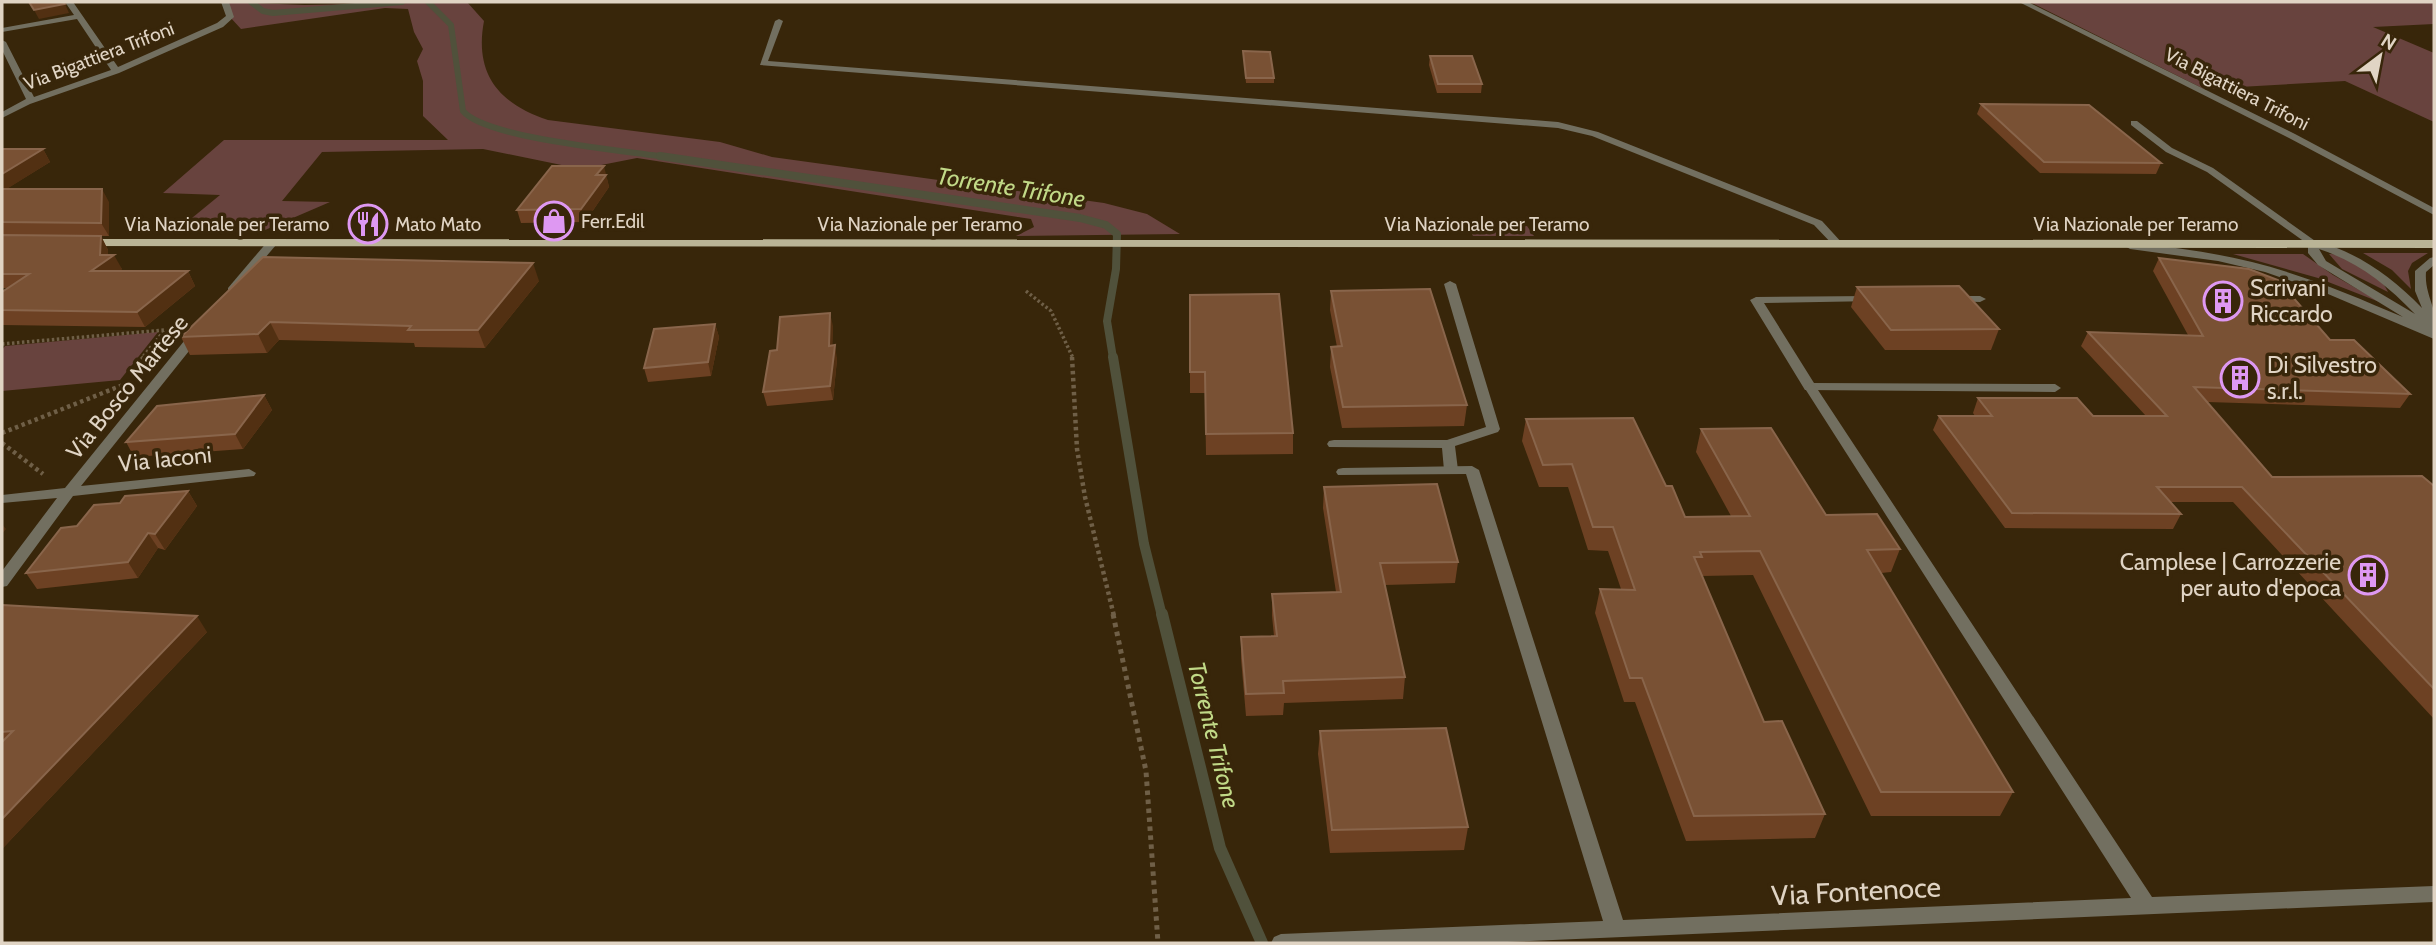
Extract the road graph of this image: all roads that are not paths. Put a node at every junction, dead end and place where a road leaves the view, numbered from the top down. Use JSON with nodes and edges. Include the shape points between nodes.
{"nodes":[{"id":1,"x":69,"y":2,"type":"edge"},
{"id":2,"x":225,"y":2,"type":"edge"},
{"id":3,"x":2023,"y":2,"type":"edge"},
{"id":4,"x":79,"y":16,"type":"junction"},
{"id":5,"x":779,"y":22,"type":"dead end"},
{"id":6,"x":2,"y":30,"type":"edge"},
{"id":7,"x":2,"y":42,"type":"edge"},
{"id":8,"x":116,"y":71,"type":"junction"},
{"id":9,"x":31,"y":100,"type":"junction"},
{"id":10,"x":2,"y":115,"type":"edge"},
{"id":11,"x":2134,"y":123,"type":"dead end"},
{"id":12,"x":2434,"y":212,"type":"edge"},
{"id":13,"x":70,"y":243,"type":"edge"},
{"id":14,"x":272,"y":243,"type":"junction"},
{"id":15,"x":2313,"y":243,"type":"junction"},
{"id":16,"x":1838,"y":244,"type":"junction"},
{"id":17,"x":2115,"y":244,"type":"junction"},
{"id":18,"x":2434,"y":244,"type":"edge"},
{"id":19,"x":2434,"y":260,"type":"edge"},
{"id":20,"x":1450,"y":285,"type":"dead end"},
{"id":21,"x":226,"y":297,"type":"edge"},
{"id":22,"x":1882,"y":299,"type":"edge"},
{"id":23,"x":1938,"y":299,"type":"edge"},
{"id":24,"x":1980,"y":299,"type":"dead end"},
{"id":25,"x":210,"y":317,"type":"edge"},
{"id":26,"x":2434,"y":320,"type":"edge"},
{"id":27,"x":2434,"y":332,"type":"edge"},
{"id":28,"x":1810,"y":387,"type":"junction"},
{"id":29,"x":2055,"y":388,"type":"dead end"},
{"id":30,"x":1334,"y":444,"type":"dead end"},
{"id":31,"x":1448,"y":444,"type":"junction"},
{"id":32,"x":1451,"y":470,"type":"junction"},
{"id":33,"x":1343,"y":472,"type":"dead end"},
{"id":34,"x":249,"y":474,"type":"dead end"},
{"id":35,"x":69,"y":492,"type":"junction"},
{"id":36,"x":2,"y":499,"type":"edge"},
{"id":37,"x":2,"y":582,"type":"edge"},
{"id":38,"x":2434,"y":894,"type":"edge"},
{"id":39,"x":2147,"y":906,"type":"junction"},
{"id":40,"x":1616,"y":929,"type":"junction"},
{"id":41,"x":1281,"y":943,"type":"edge"},
{"id":42,"x":1292,"y":943,"type":"edge"}],
"edges":[{"from":1,"to":4,"type":"street"},
{"from":2,"to":8,"type":"street","name":"Via Bigattiera Trifoni","via":[[230,17],[220,25]]},
{"from":3,"to":12,"type":"street","name":"Via Bigattiera Trifoni"},
{"from":4,"to":6,"type":"street"},
{"from":4,"to":8,"type":"street"},
{"from":5,"to":16,"type":"street","via":[[763,63],[1558,125],[1619,142],[1818,223]]},
{"from":7,"to":9,"type":"street"},
{"from":8,"to":9,"type":"street","name":"Via Bigattiera Trifoni"},
{"from":9,"to":10,"type":"street","name":"Via Bigattiera Trifoni"},
{"from":11,"to":15,"type":"street"},
{"from":13,"to":14,"type":"main road","name":"Via Nazionale per Teramo"},
{"from":14,"to":16,"type":"main road","name":"Via Nazionale per Teramo"},
{"from":14,"to":21,"type":"street"},
{"from":15,"to":17,"type":"main road","name":"Via Nazionale per Teramo"},
{"from":15,"to":18,"type":"main road","name":"Via Nazionale per Teramo"},
{"from":15,"to":27,"type":"street","via":[[2375,268]]},
{"from":15,"to":27,"type":"street","via":[[2322,262]]},
{"from":16,"to":17,"type":"main road","name":"Via Nazionale per Teramo"},
{"from":17,"to":27,"type":"street","via":[[2266,269]]},
{"from":19,"to":26,"type":"street","via":[[2421,271],[2419,282]]},
{"from":20,"to":31,"type":"street","via":[[1493,429]]},
{"from":22,"to":28,"type":"street","via":[[1756,300]]},
{"from":23,"to":24,"type":"street"},
{"from":25,"to":35,"type":"street","name":"Via Bosco Martese"},
{"from":28,"to":29,"type":"street"},
{"from":28,"to":39,"type":"street"},
{"from":30,"to":31,"type":"street"},
{"from":31,"to":32,"type":"street"},
{"from":32,"to":33,"type":"street"},
{"from":32,"to":40,"type":"street","via":[[1472,470]]},
{"from":34,"to":35,"type":"street","name":"Via Iaconi"},
{"from":35,"to":36,"type":"street","name":"Via Iaconi"},
{"from":35,"to":37,"type":"street","name":"Via Bosco Martese"},
{"from":38,"to":39,"type":"street","name":"Via Fontenoce"},
{"from":39,"to":40,"type":"street","name":"Via Fontenoce"},
{"from":40,"to":42,"type":"street","name":"Via Fontenoce"},
{"from":41,"to":42,"type":"street","name":"Via Fontenoce"}]}
